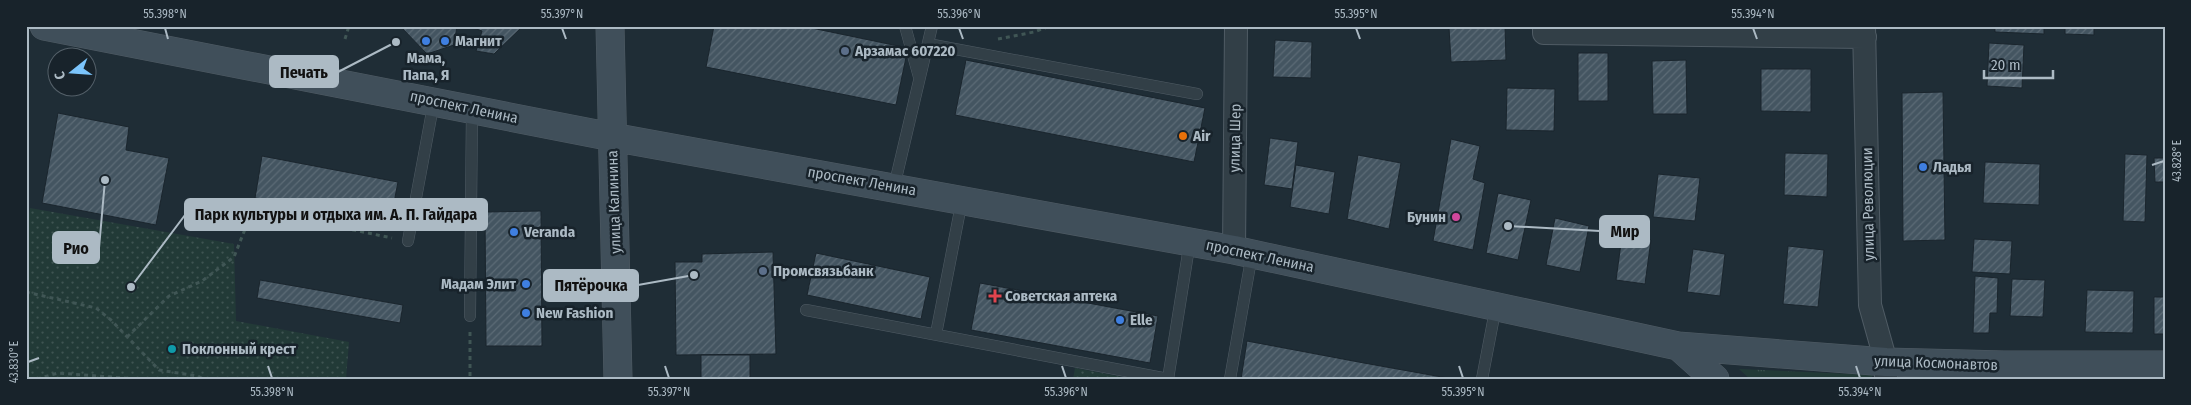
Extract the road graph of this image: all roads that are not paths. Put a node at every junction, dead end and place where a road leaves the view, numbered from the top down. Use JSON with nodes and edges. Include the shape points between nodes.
{"nodes":[{"id":1,"x":44,"y":26,"type":"edge"},
{"id":2,"x":610,"y":26,"type":"edge"},
{"id":3,"x":905,"y":26,"type":"edge"},
{"id":4,"x":932,"y":26,"type":"edge"},
{"id":5,"x":1236,"y":26,"type":"edge"},
{"id":6,"x":1544,"y":26,"type":"edge"},
{"id":7,"x":1865,"y":32,"type":"edge"},
{"id":8,"x":134,"y":34,"type":"edge"},
{"id":9,"x":928,"y":44,"type":"junction"},
{"id":10,"x":920,"y":78,"type":"junction"},
{"id":11,"x":1197,"y":94,"type":"dead end"},
{"id":12,"x":434,"y":101,"type":"junction"},
{"id":13,"x":472,"y":109,"type":"junction"},
{"id":14,"x":612,"y":137,"type":"junction"},
{"id":15,"x":894,"y":187,"type":"junction"},
{"id":16,"x":962,"y":200,"type":"junction"},
{"id":17,"x":408,"y":241,"type":"road end"},
{"id":18,"x":1190,"y":241,"type":"junction"},
{"id":19,"x":1243,"y":252,"type":"junction"},
{"id":20,"x":1496,"y":306,"type":"junction"},
{"id":21,"x":806,"y":310,"type":"dead end"},
{"id":22,"x":470,"y":316,"type":"road end"},
{"id":23,"x":936,"y":334,"type":"junction"},
{"id":24,"x":1678,"y":346,"type":"junction"},
{"id":25,"x":2165,"y":365,"type":"edge"},
{"id":26,"x":1886,"y":370,"type":"edge"},
{"id":27,"x":618,"y":379,"type":"edge"},
{"id":28,"x":1168,"y":379,"type":"edge"},
{"id":29,"x":1230,"y":379,"type":"edge"},
{"id":30,"x":1482,"y":379,"type":"edge"},
{"id":31,"x":1715,"y":379,"type":"edge"}],
"edges":[{"from":1,"to":8,"type":"main road","name":"проспект Ленина"},
{"from":2,"to":14,"type":"main road","name":"улица Калинина"},
{"from":3,"to":10,"type":"lane"},
{"from":4,"to":9,"type":"lane"},
{"from":5,"to":19,"type":"street","name":"улица Шер"},
{"from":6,"to":7,"type":"street","via":[[1544,33]]},
{"from":7,"to":26,"type":"street","name":"улица Революции","via":[[1870,305]]},
{"from":8,"to":12,"type":"main road","name":"проспект Ленина"},
{"from":9,"to":10,"type":"lane"},
{"from":9,"to":11,"type":"lane"},
{"from":10,"to":15,"type":"lane"},
{"from":12,"to":13,"type":"main road","name":"проспект Ленина"},
{"from":12,"to":17,"type":"lane"},
{"from":13,"to":14,"type":"main road","name":"проспект Ленина"},
{"from":13,"to":22,"type":"lane"},
{"from":14,"to":15,"type":"main road","name":"проспект Ленина"},
{"from":14,"to":27,"type":"main road","name":"улица Калинина"},
{"from":15,"to":16,"type":"main road","name":"проспект Ленина"},
{"from":16,"to":18,"type":"main road","name":"проспект Ленина"},
{"from":16,"to":23,"type":"lane"},
{"from":18,"to":19,"type":"main road","name":"проспект Ленина"},
{"from":18,"to":28,"type":"lane"},
{"from":19,"to":20,"type":"main road","name":"проспект Ленина"},
{"from":19,"to":29,"type":"lane"},
{"from":20,"to":24,"type":"main road","name":"проспект Ленина"},
{"from":20,"to":30,"type":"lane"},
{"from":21,"to":23,"type":"lane"},
{"from":23,"to":28,"type":"lane"},
{"from":24,"to":26,"type":"main road","name":"улица Космонавтов"},
{"from":24,"to":31,"type":"main road"},
{"from":25,"to":26,"type":"main road","name":"улица Космонавтов","via":[[2004,365]]}]}
